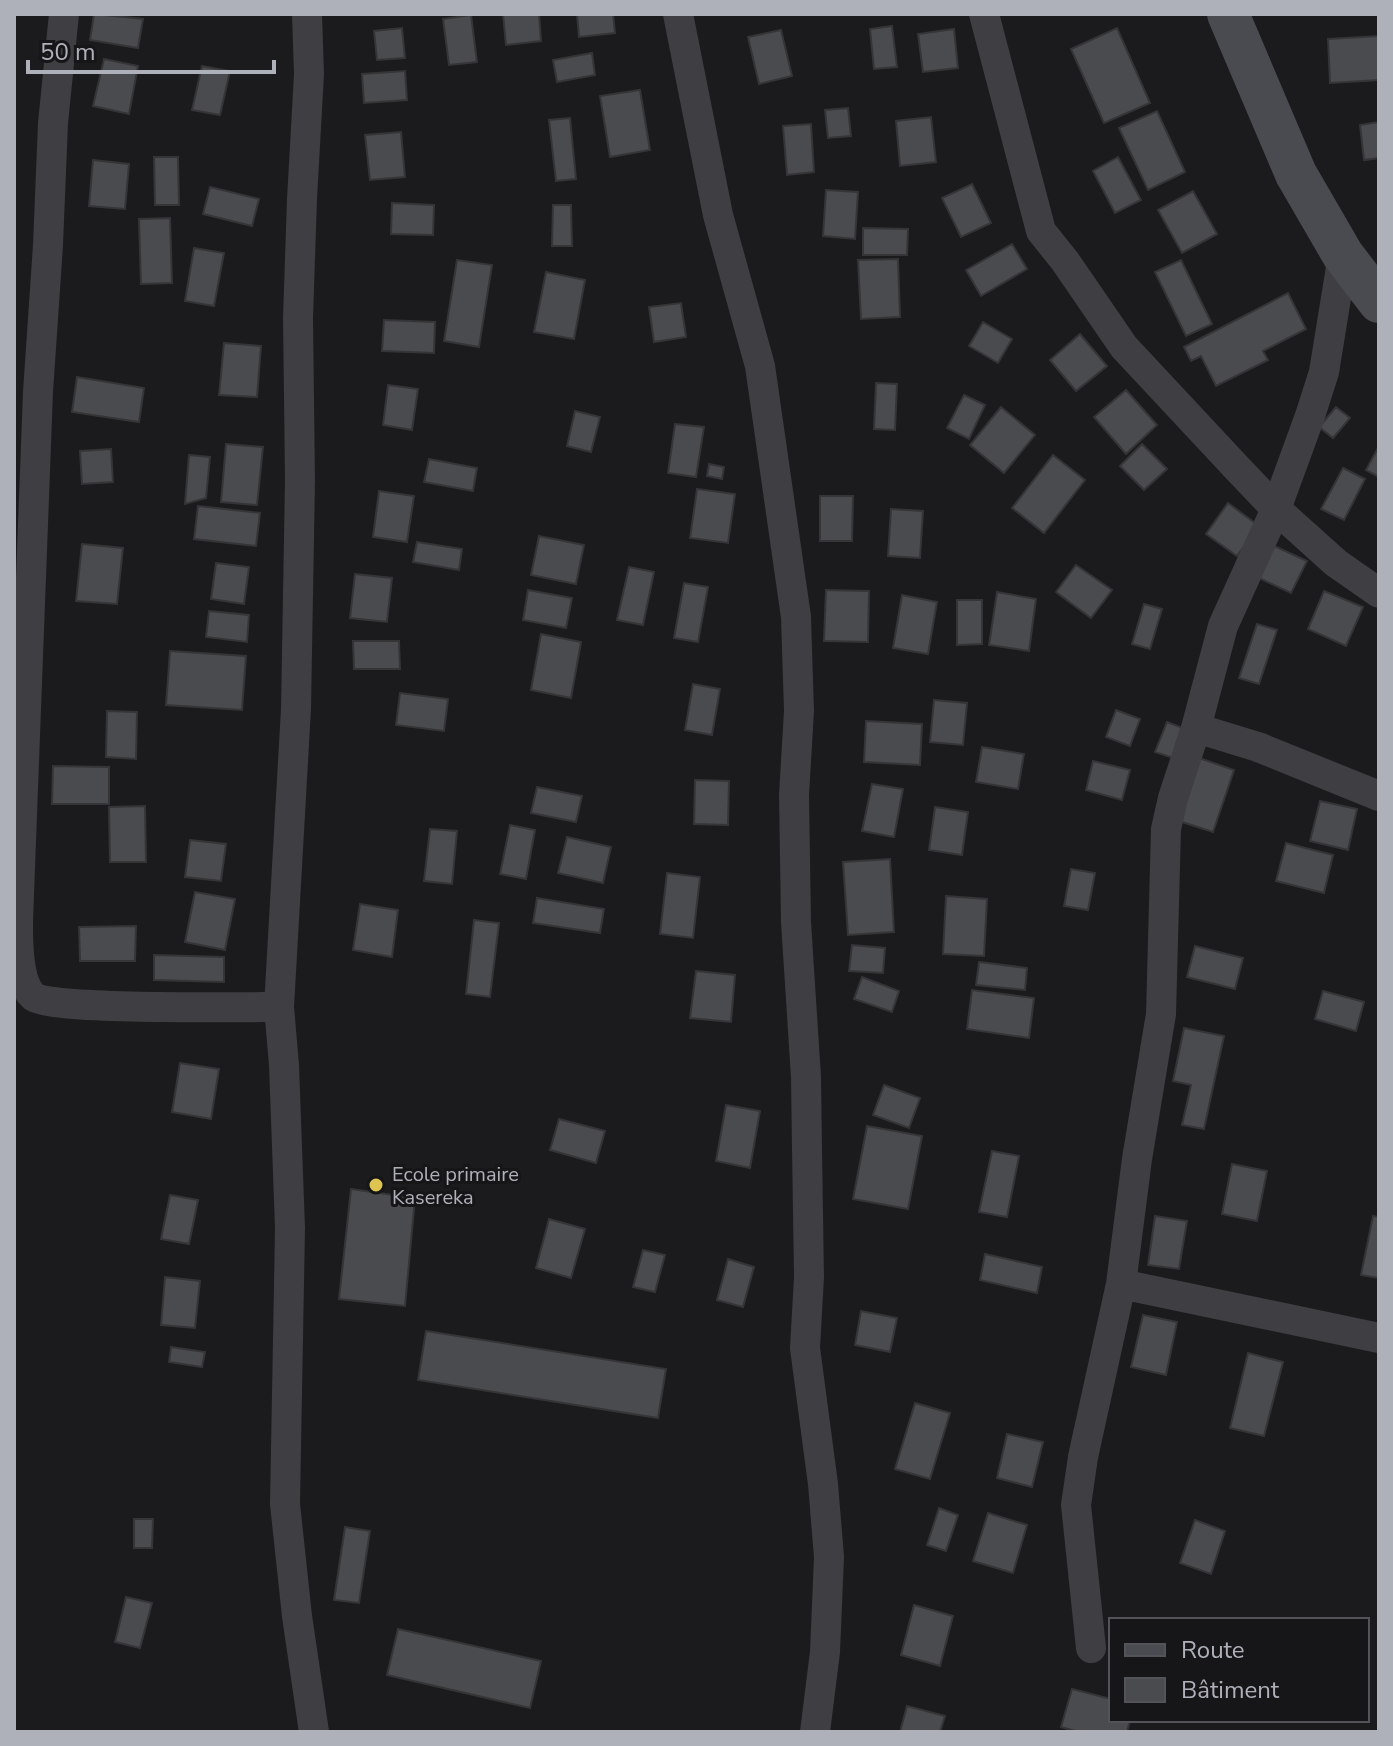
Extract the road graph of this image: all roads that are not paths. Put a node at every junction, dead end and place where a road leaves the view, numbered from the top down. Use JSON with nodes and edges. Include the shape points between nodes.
{"nodes":[{"id":1,"x":64,"y":14,"type":"edge"},
{"id":2,"x":307,"y":14,"type":"edge"},
{"id":3,"x":678,"y":14,"type":"edge"},
{"id":4,"x":984,"y":14,"type":"edge"},
{"id":5,"x":1228,"y":14,"type":"edge"},
{"id":6,"x":1343,"y":255,"type":"junction"},
{"id":7,"x":1379,"y":302,"type":"edge"},
{"id":8,"x":1276,"y":509,"type":"junction"},
{"id":9,"x":1379,"y":593,"type":"edge"},
{"id":10,"x":1196,"y":728,"type":"junction"},
{"id":11,"x":1379,"y":796,"type":"edge"},
{"id":12,"x":279,"y":1007,"type":"junction"},
{"id":13,"x":1121,"y":1284,"type":"junction"},
{"id":14,"x":1379,"y":1338,"type":"edge"},
{"id":15,"x":1091,"y":1648,"type":"dead end"},
{"id":16,"x":314,"y":1732,"type":"edge"},
{"id":17,"x":815,"y":1732,"type":"edge"}],
"edges":[{"from":1,"to":12,"type":"street","via":[[38,392],[20,967],[34,997],[45,1001]]},
{"from":2,"to":12,"type":"street","via":[[298,318],[296,709]]},
{"from":3,"to":17,"type":"street","via":[[718,215],[760,366],[796,617],[796,922],[806,1077],[805,1348],[829,1557]]},
{"from":4,"to":8,"type":"street","via":[[1041,231],[1124,347]]},
{"from":5,"to":6,"type":"street","via":[[1296,174]]},
{"from":6,"to":7,"type":"street"},
{"from":6,"to":8,"type":"street","via":[[1324,372]]},
{"from":8,"to":9,"type":"street"},
{"from":8,"to":10,"type":"street","via":[[1223,626]]},
{"from":10,"to":11,"type":"street"},
{"from":10,"to":13,"type":"street","via":[[1166,829],[1161,1014]]},
{"from":12,"to":16,"type":"street","via":[[290,1228],[285,1504]]},
{"from":13,"to":14,"type":"street"},
{"from":13,"to":15,"type":"street","via":[[1076,1505]]}]}
